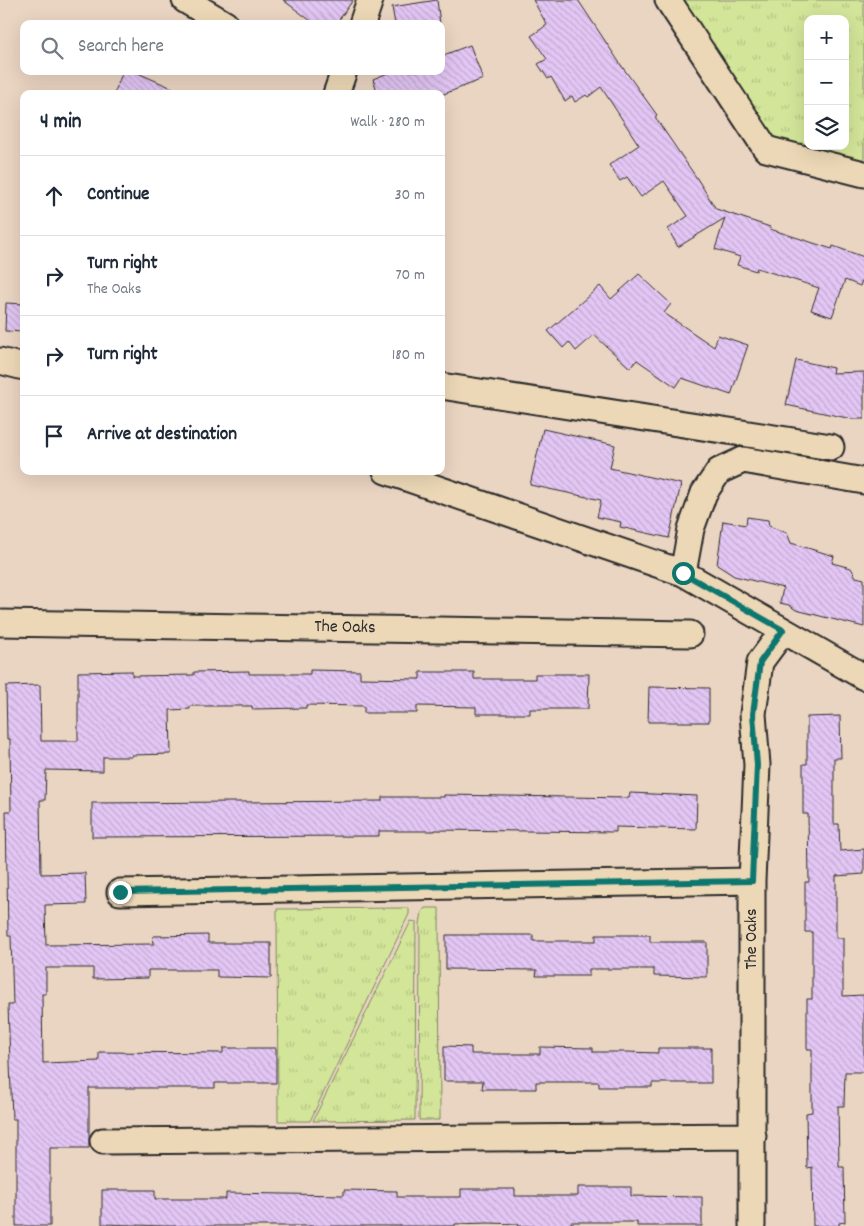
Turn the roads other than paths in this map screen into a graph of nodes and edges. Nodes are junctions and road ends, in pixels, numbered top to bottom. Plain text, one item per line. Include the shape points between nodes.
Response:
1 (185, 0) edge
2 (370, 0) edge
3 (668, 0) edge
4 (218, 20) edge
5 (363, 20) edge
6 (343, 75) edge
7 (337, 90) edge
8 (864, 174) edge
9 (0, 361) edge
10 (20, 367) edge
11 (445, 387) edge
12 (831, 447) dead end
13 (398, 475) edge
14 (864, 481) edge
15 (683, 573) junction
16 (0, 623) edge
17 (783, 630) junction
18 (690, 634) dead end
19 (864, 677) edge
20 (752, 881) junction
21 (120, 892) dead end
22 (753, 1136) junction
23 (103, 1141) dead end
24 (752, 1226) edge

1 - 4 street
2 - 5 street
3 - 8 street via 766,149
6 - 7 street
9 - 10 street
11 - 12 street
13 - 15 street
14 - 15 street via 743,460 719,470 704,493 691,529
15 - 17 street
16 - 18 street, The Oaks
17 - 19 street
17 - 20 street, The Oaks via 760,662 753,714 757,765
20 - 21 street
20 - 22 street, The Oaks
22 - 23 street
22 - 24 street, The Oaks

